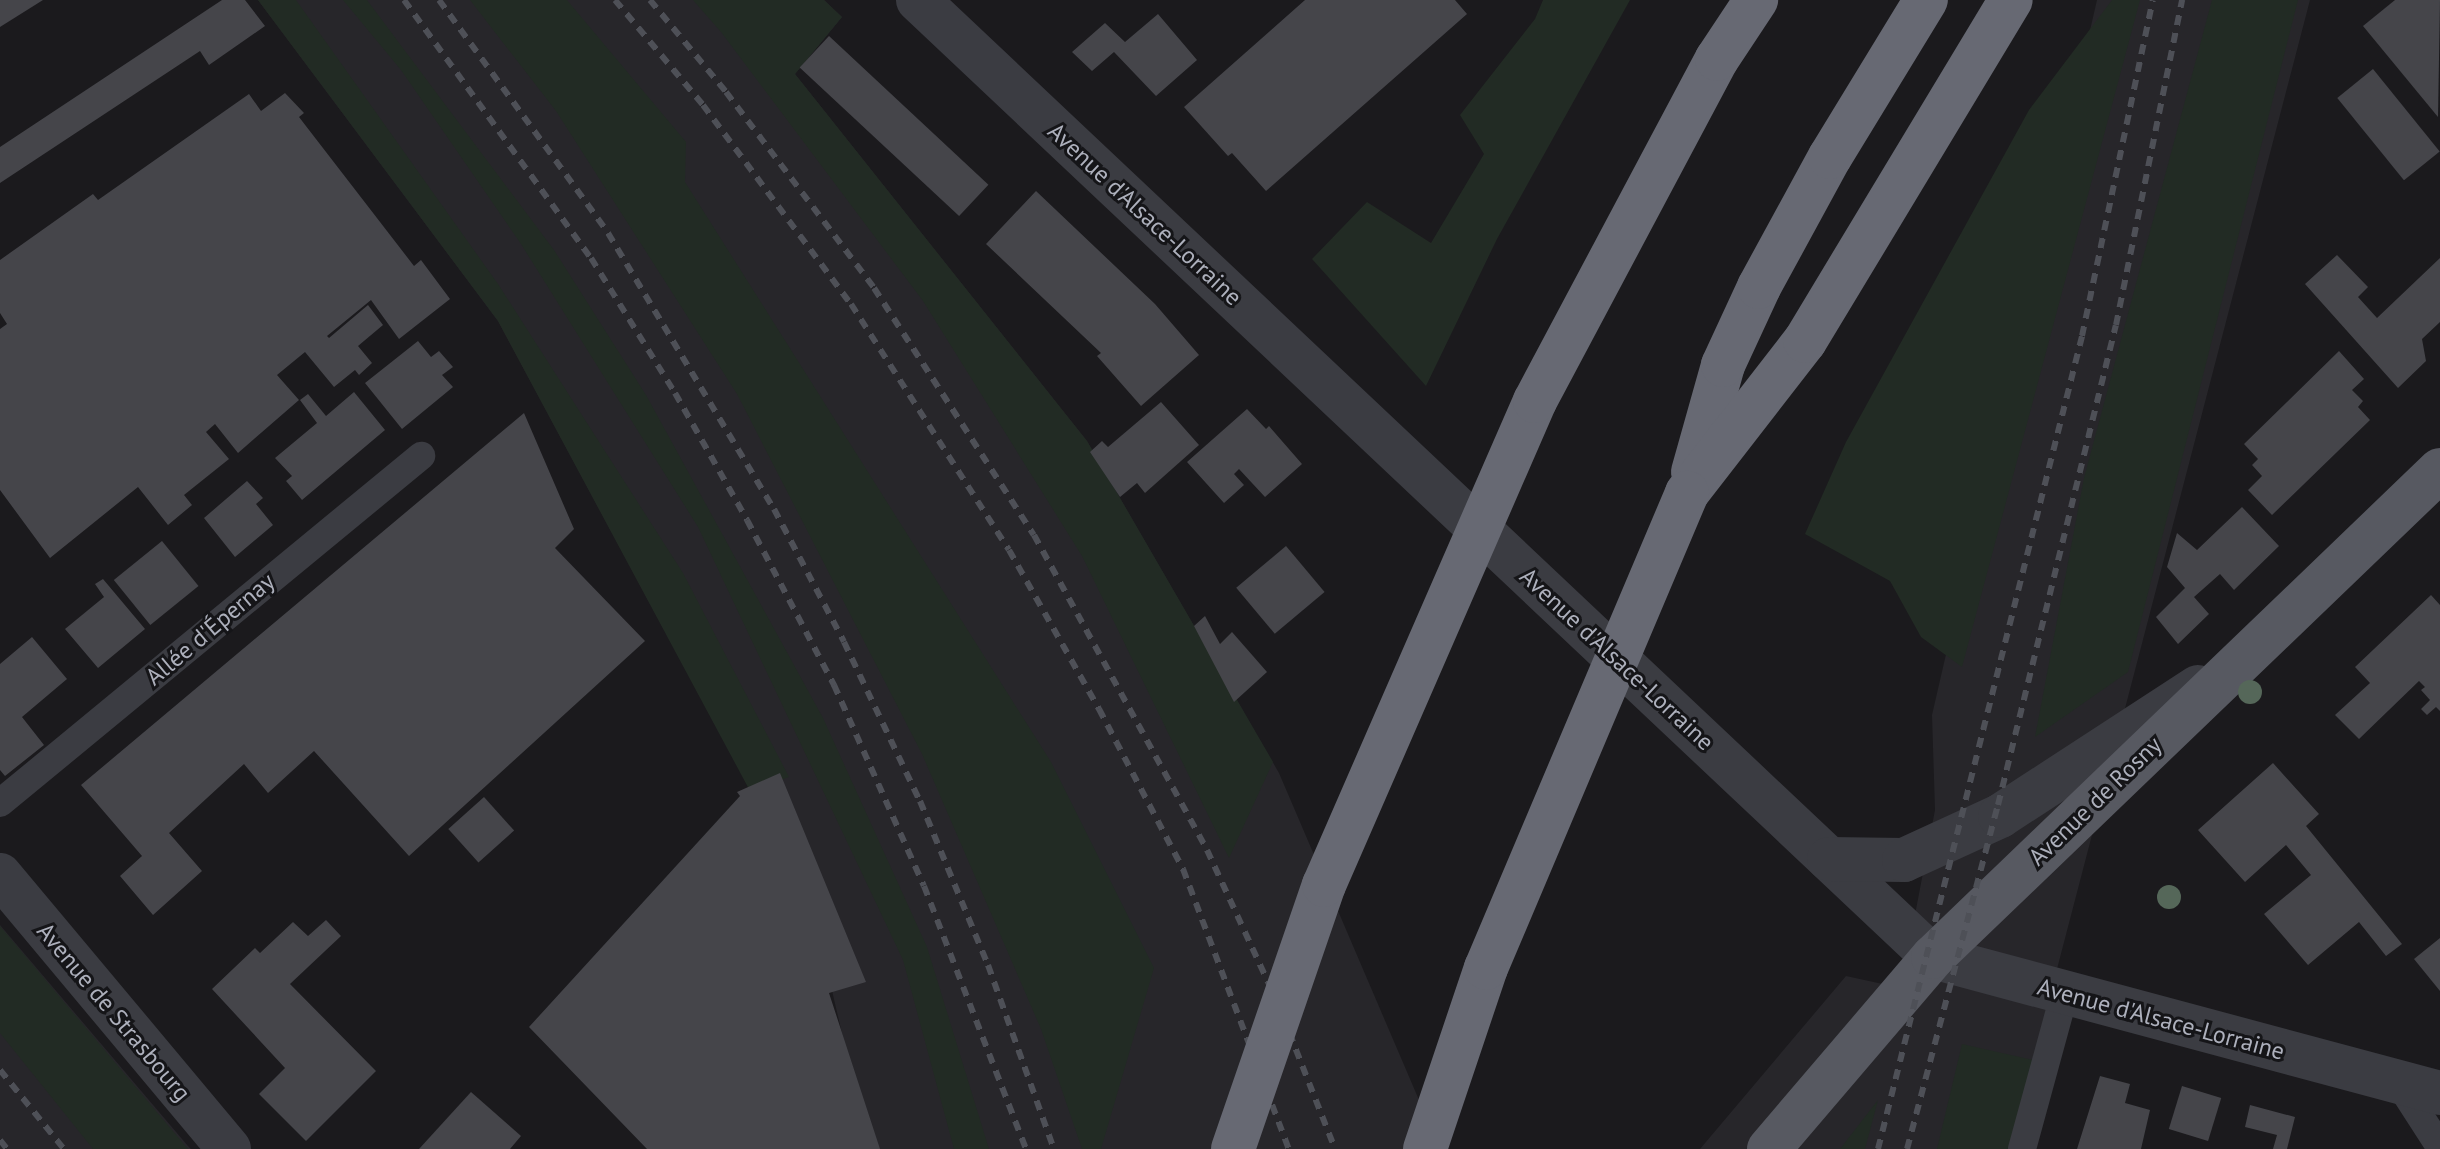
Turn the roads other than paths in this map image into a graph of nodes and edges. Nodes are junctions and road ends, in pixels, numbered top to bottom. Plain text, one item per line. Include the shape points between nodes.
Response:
1 (918, 0) edge
2 (1756, 0) edge
3 (1926, 0) edge
4 (2011, 0) edge
5 (421, 456) dead end
6 (2440, 470) edge
7 (1687, 493) junction
8 (2250, 653) junction
9 (0, 803) edge
10 (1829, 859) junction
11 (0, 875) edge
12 (1933, 957) junction
13 (2064, 995) junction
14 (2398, 1082) junction
15 (2440, 1093) edge
16 (2440, 1147) edge
17 (229, 1149) edge
18 (1233, 1149) edge
19 (1425, 1149) edge
20 (1769, 1149) edge
21 (2022, 1149) edge

1 - 10 street, Avenue d'Alsace-Lorraine
2 - 18 highway, bridge via 1717,59 1535,401 1324,885
3 - 7 highway via 1830,157 1759,287 1723,365
4 - 7 highway via 1805,341
5 - 9 lane, Allée d'Épernay
6 - 8 main road, Avenue de Rosny
7 - 19 highway, bridge via 1486,968
8 - 10 street via 2000,816 1904,860
8 - 12 main road, Avenue de Rosny
10 - 12 street, Avenue d'Alsace-Lorraine
11 - 17 street, Avenue de Strasbourg
12 - 13 street, Avenue d'Alsace-Lorraine
12 - 20 main road, Avenue de Rosny
13 - 14 street, Avenue d'Alsace-Lorraine
13 - 21 lane
14 - 15 street, Avenue d'Alsace-Lorraine
14 - 16 lane

